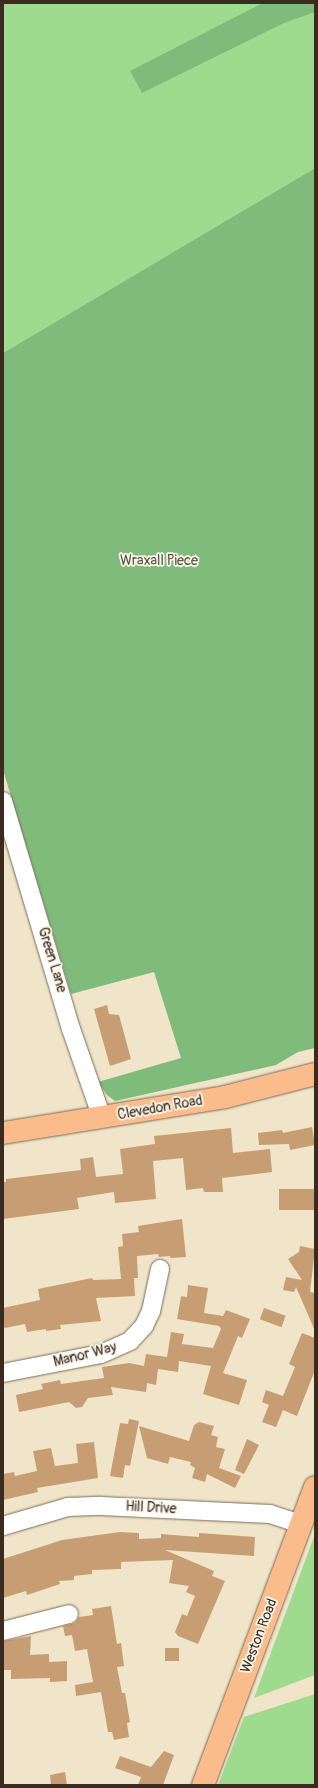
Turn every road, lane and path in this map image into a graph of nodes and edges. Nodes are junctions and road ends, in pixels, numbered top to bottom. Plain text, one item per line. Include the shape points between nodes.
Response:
1 (3, 801) edge
2 (315, 1074) edge
3 (102, 1118) junction
4 (3, 1133) edge
5 (160, 1269) dead end
6 (3, 1373) edge
7 (315, 1487) edge
8 (301, 1524) junction
9 (3, 1526) edge
10 (69, 1614) dead end
11 (3, 1632) edge
12 (203, 1785) edge

1 - 3 street, Green Lane via 71,1029
2 - 3 main road, Clevedon Road via 225,1097
3 - 4 main road, Clevedon Road
5 - 6 street, Manor Way via 162,1288 144,1326 123,1345 101,1354
7 - 8 main road, Weston Road
8 - 9 street, Hill Drive via 270,1514 101,1506 68,1507
8 - 12 main road, Weston Road
10 - 11 street via 38,1630

